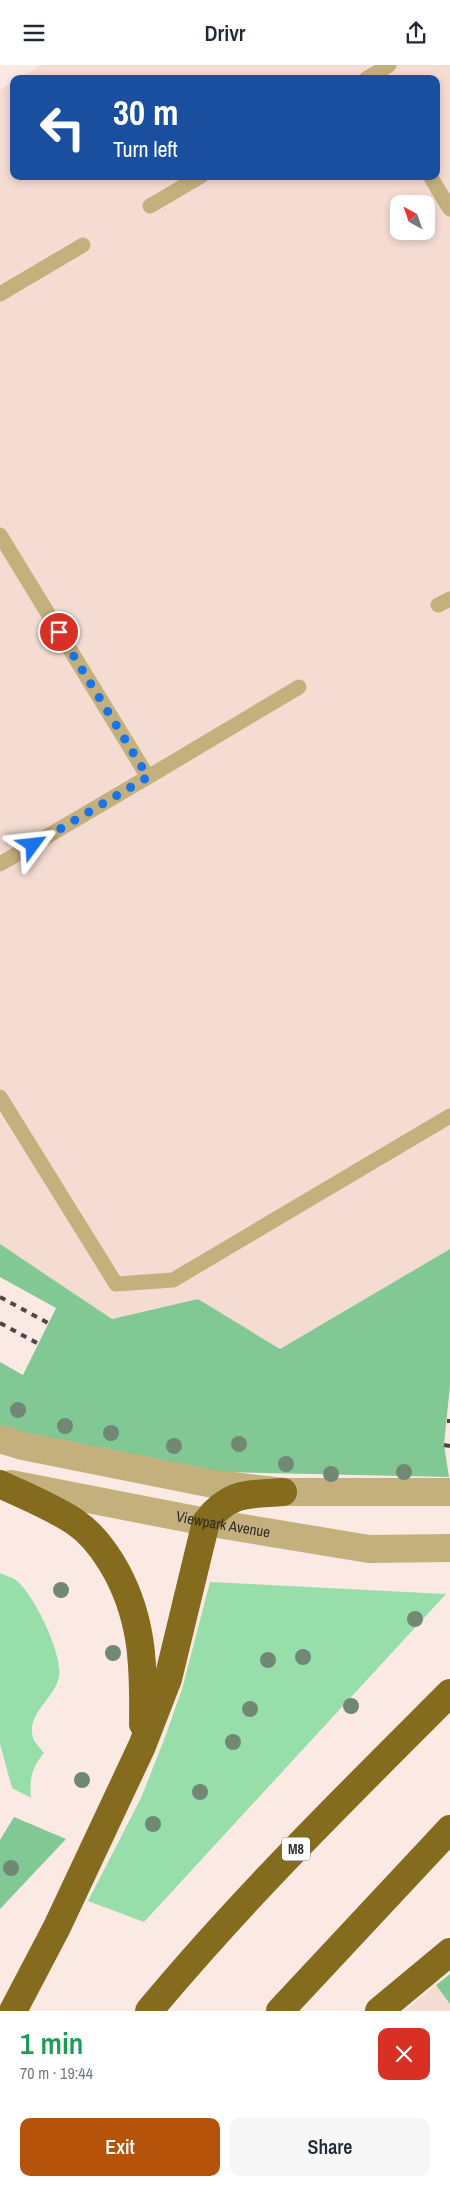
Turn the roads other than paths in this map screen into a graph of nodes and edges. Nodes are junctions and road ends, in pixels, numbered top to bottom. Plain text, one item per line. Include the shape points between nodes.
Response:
1 (389, 65) edge
2 (373, 75) edge
3 (194, 180) edge
4 (432, 180) edge
5 (150, 206) dead end
6 (450, 209) edge
7 (83, 245) dead end
8 (0, 293) edge
9 (0, 535) edge
10 (299, 687) dead end
11 (148, 777) junction
12 (0, 864) edge
13 (0, 1097) edge
14 (450, 1116) edge
15 (0, 1439) edge
16 (0, 1483) edge
17 (283, 1492) junction
18 (450, 1492) edge
19 (206, 1522) junction
20 (450, 1548) edge
21 (450, 1693) edge
22 (142, 1745) junction
23 (450, 1829) edge
24 (450, 1952) edge
25 (13, 2011) edge
26 (149, 2011) edge
27 (280, 2011) edge
28 (379, 2011) edge

1 - 2 lane
3 - 5 lane
4 - 6 lane
7 - 8 lane
9 - 11 lane
10 - 11 lane
11 - 12 lane
13 - 14 lane via 116,1284 173,1280
15 - 17 street via 154,1473
16 - 19 street, Viewpark Avenue
16 - 22 highway via 75,1522 90,1534 123,1583 132,1605 141,1648 144,1674
17 - 18 street
17 - 19 highway via 236,1497 218,1507
19 - 20 street, Viewpark Avenue via 369,1549
19 - 22 highway via 168,1679
21 - 26 highway, M8 via 328,1814
22 - 25 highway via 57,1927
23 - 27 highway
24 - 28 highway

